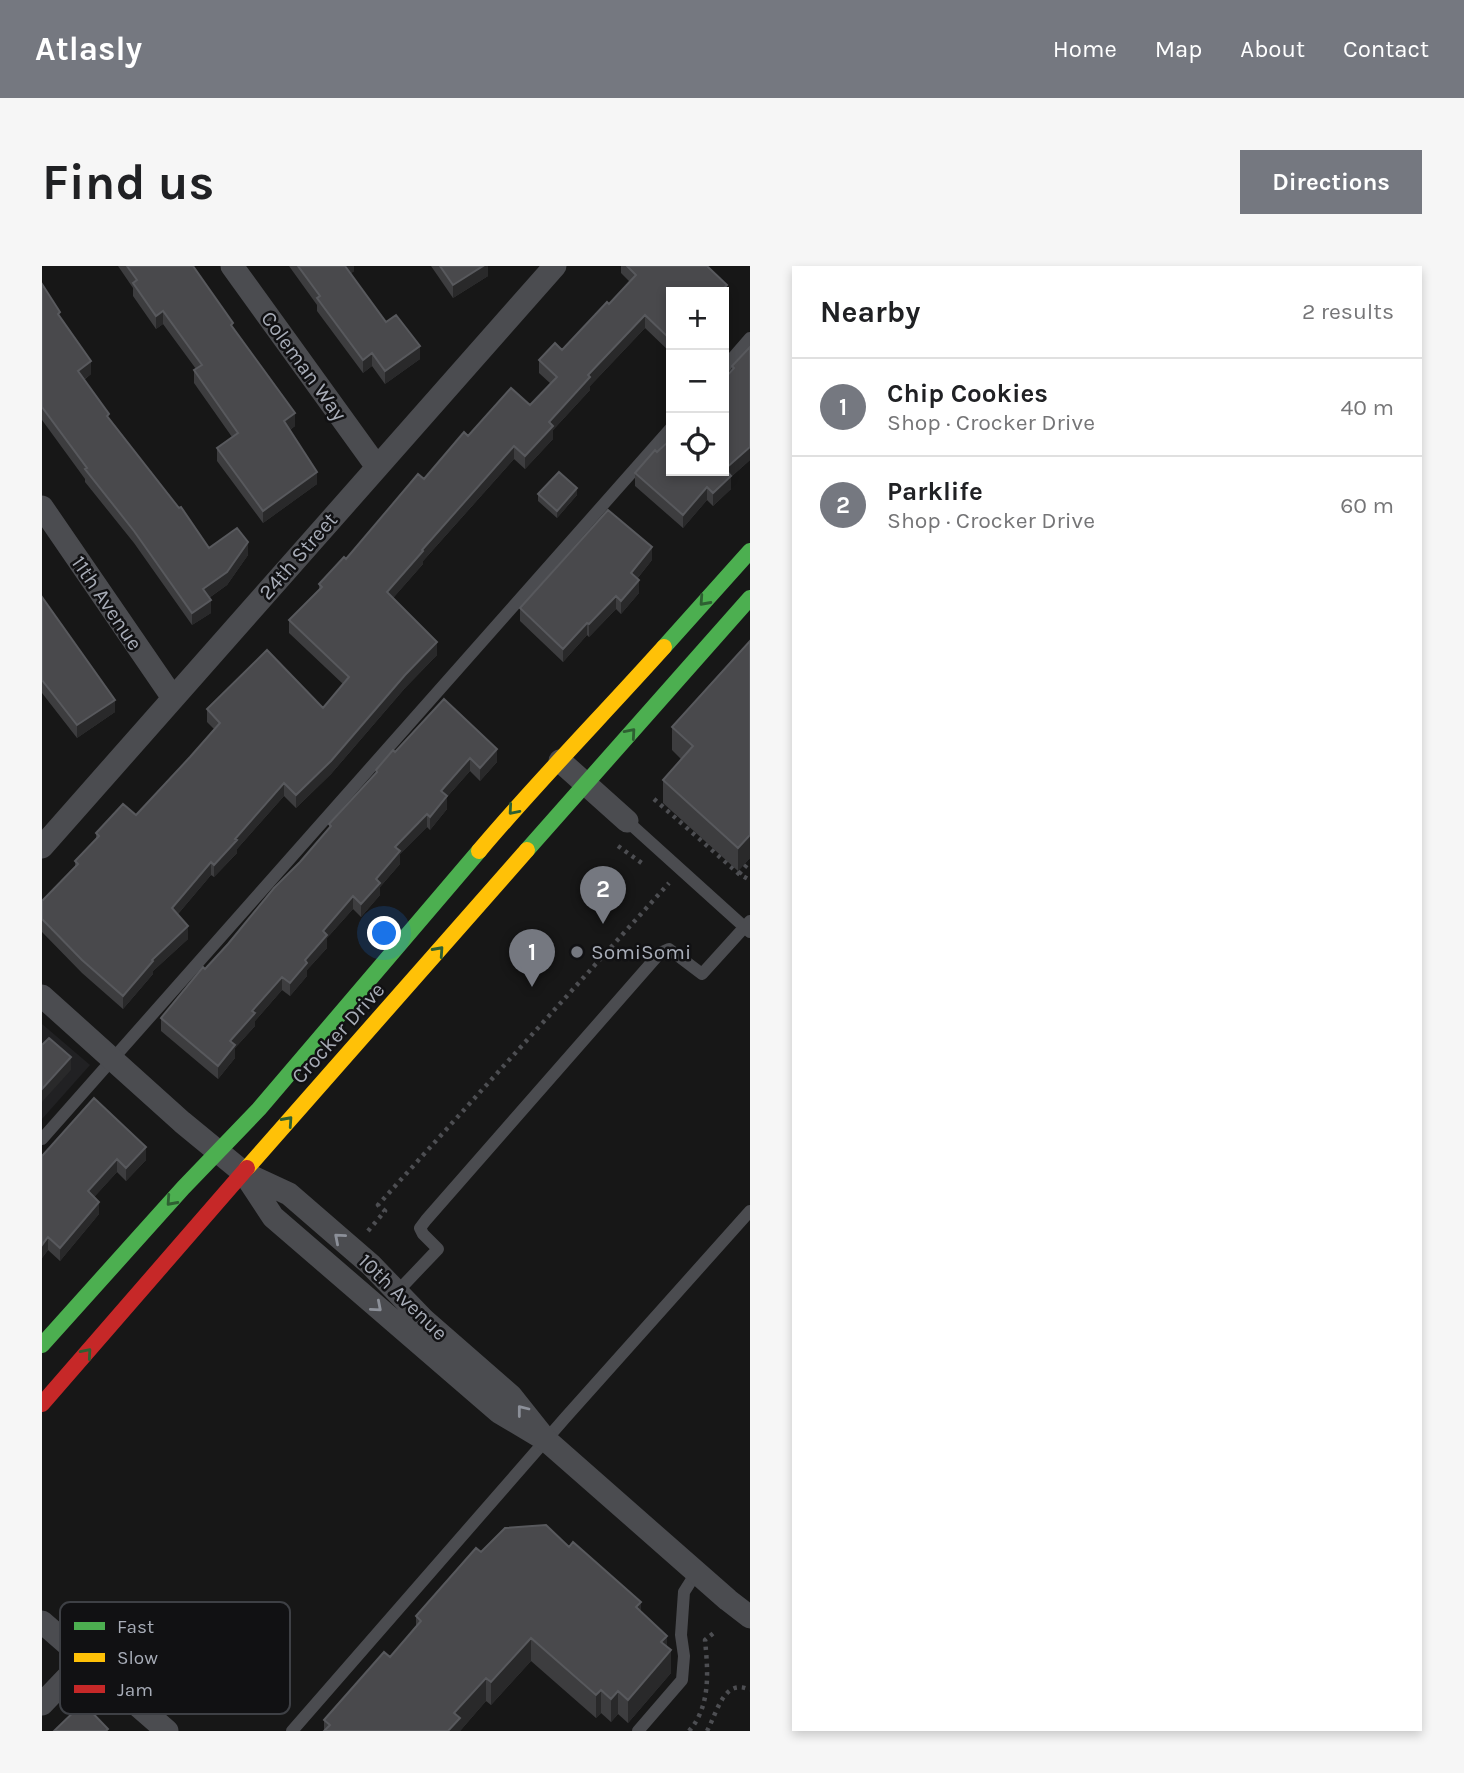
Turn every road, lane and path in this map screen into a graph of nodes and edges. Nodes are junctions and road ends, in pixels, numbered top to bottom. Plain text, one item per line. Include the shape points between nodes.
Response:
1 (232, 266) edge
2 (555, 266) edge
3 (750, 338) edge
4 (729, 362) edge
5 (666, 434) edge
6 (377, 467) junction
7 (42, 507) edge
8 (750, 551) edge
9 (750, 598) edge
10 (173, 698) junction
11 (559, 761) junction
12 (586, 785) junction
13 (654, 799) dead end
14 (627, 821) joint
15 (42, 847) edge
16 (750, 861) edge
17 (739, 874) junction
18 (750, 880) edge
19 (668, 883) dead end
20 (748, 926) edge
21 (42, 996) edge
22 (112, 1059) junction
23 (42, 1139) edge
24 (218, 1151) junction
25 (244, 1173) junction
26 (750, 1210) edge
27 (367, 1232) dead end
28 (397, 1292) junction
29 (42, 1345) edge
30 (42, 1404) edge
31 (545, 1440) junction
32 (696, 1573) junction
33 (750, 1617) edge
34 (42, 1622) edge
35 (716, 1632) dead end
36 (60, 1637) edge
37 (60, 1685) edge
38 (750, 1690) edge
39 (42, 1704) edge
40 (148, 1714) edge
41 (167, 1731) edge
42 (292, 1731) edge
43 (638, 1731) edge
44 (689, 1731) edge
45 (707, 1731) edge

1 - 6 street, Coleman Way
2 - 6 street, 24th Street
3 - 4 lane
5 - 22 lane
6 - 10 street, 24th Street
7 - 10 street, 11th Avenue
8 -> 11 street, Crocker Drive
12 -> 9 street, Crocker Drive
10 - 15 street, 24th Street
11 - 12 street
11 -> 24 street, Crocker Drive
12 - 14 street
25 -> 12 street, Crocker Drive
13 - 17 path
14 - 20 lane
16 - 17 path
17 - 18 path
19 - 27 path via 379,1205 385,1211
20 - 28 lane via 702,974 669,949 660,953 426,1220 420,1228 438,1249
21 - 22 street, 10th Avenue
22 - 23 lane
22 - 24 street, 10th Avenue
24 - 25 street, 10th Avenue
24 -> 29 street, Crocker Drive
28 -> 25 street, 10th Avenue via 289,1194
30 -> 25 street, Crocker Drive
25 -> 31 street, 10th Avenue via 273,1217 499,1412
26 - 31 lane
31 -> 28 street, 10th Avenue via 511,1396
31 - 32 street, 10th Avenue
31 - 42 lane
32 - 33 street, 10th Avenue
32 - 43 lane via 684,1591 682,1681
34 - 36 street
35 - 44 path via 705,1640 706,1696
37 - 39 street
38 - 45 path via 733,1687 726,1692
40 - 41 street

